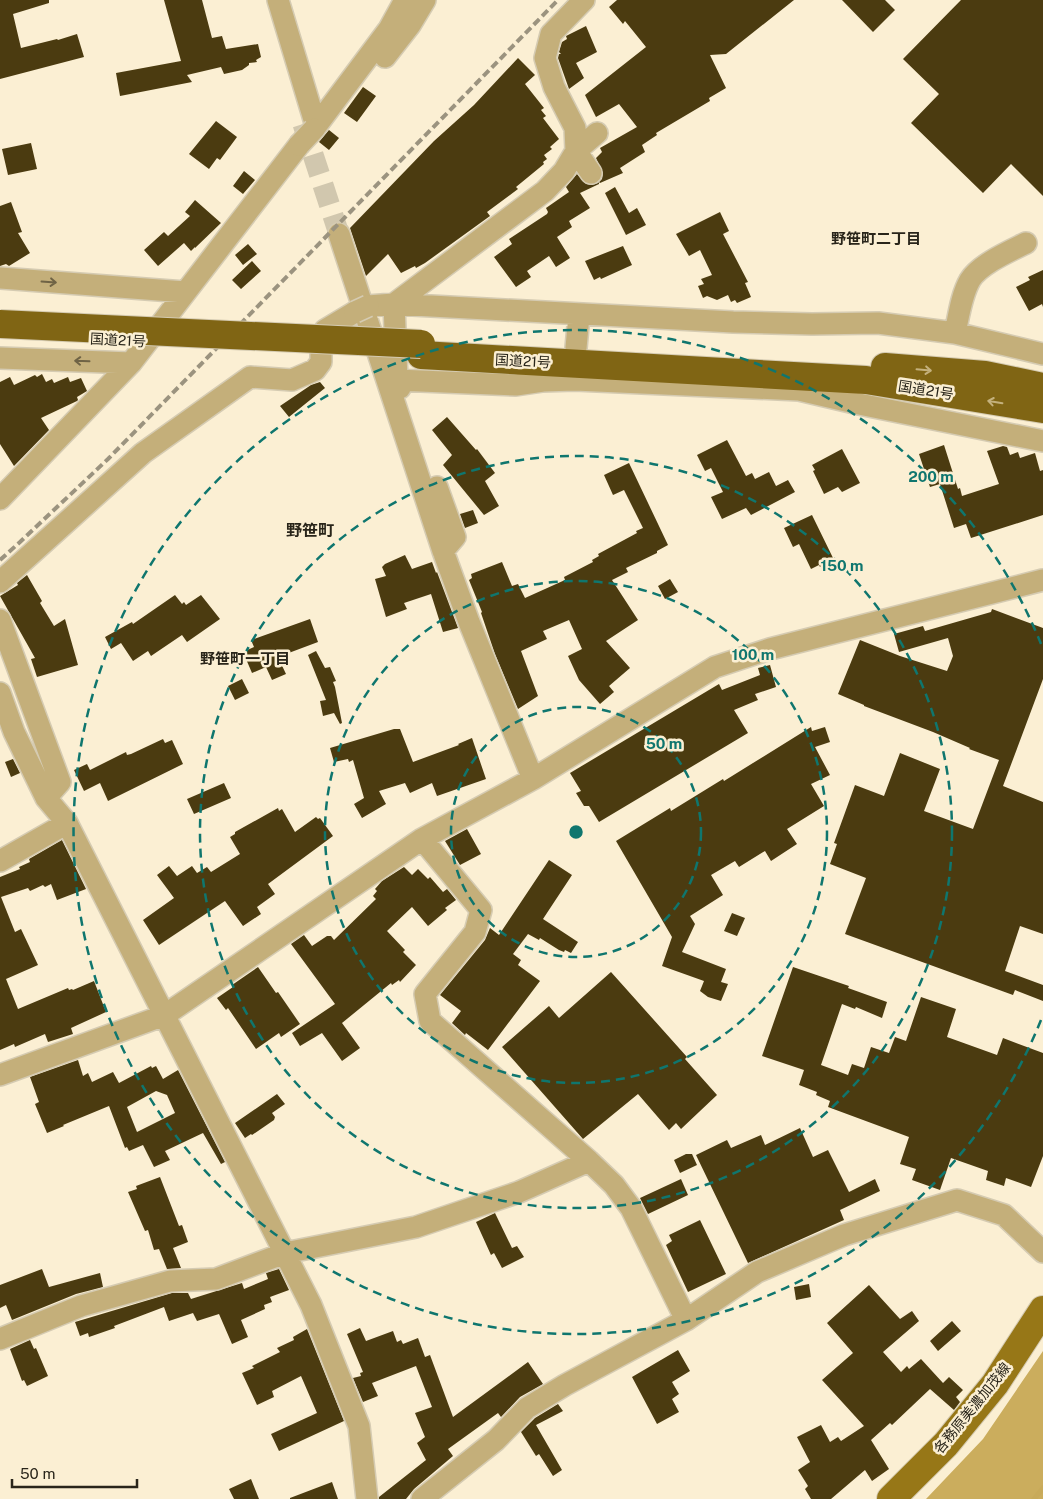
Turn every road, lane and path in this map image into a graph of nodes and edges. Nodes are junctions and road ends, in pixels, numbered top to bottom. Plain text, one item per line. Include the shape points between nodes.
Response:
1 (265, 0) edge
2 (278, 0) edge
3 (405, 0) edge
4 (425, 0) edge
5 (584, 0) edge
6 (379, 65) dead end
7 (311, 126) junction
8 (598, 133) dead end
9 (576, 151) junction
10 (591, 173) dead end
11 (339, 234) tunnel mouth
12 (1026, 243) dead end
13 (0, 278) edge
14 (185, 292) junction
15 (394, 304) junction
16 (578, 315) junction
17 (0, 324) edge
18 (955, 333) junction
19 (0, 334) edge
20 (576, 348) dead end
21 (421, 350) junction
22 (1043, 354) edge
23 (0, 358) edge
24 (131, 363) junction
25 (397, 380) junction
26 (1043, 387) edge
27 (1043, 410) edge
28 (1043, 441) edge
29 (0, 499) edge
30 (444, 551) junction
31 (1043, 580) edge
32 (0, 582) edge
33 (0, 620) edge
34 (0, 659) edge
35 (0, 693) edge
36 (533, 779) junction
37 (46, 798) junction
38 (67, 823) junction
39 (422, 839) junction
40 (0, 861) edge
41 (165, 1015) junction
42 (0, 1075) edge
43 (589, 1161) junction
44 (1043, 1252) edge
45 (285, 1253) junction
46 (1043, 1310) edge
47 (686, 1320) junction
48 (0, 1339) edge
49 (367, 1499) edge
50 (422, 1499) edge
51 (891, 1499) edge

1 - 7 street
2 - 7 street
3 - 7 street via 389,29
4 - 6 street
5 - 9 street via 551,34 545,58 554,87 575,128
7 - 14 street, bridge
8 - 9 street
9 - 10 street
9 - 15 street via 546,191
11 - 30 street
12 - 18 street via 995,258 971,278 961,300
13 -> 14 street
14 - 24 street
15 - 16 street
15 - 25 street
15 - 32 street via 361,309 325,330 321,338 321,362 314,370 292,380 250,378 143,453
16 - 18 street via 733,322 878,323
16 - 20 street
17 - 21 highway, 国道21号, bridge
18 - 22 street
19 - 21 highway, 国道21号
21 -> 26 highway, 国道21号 via 890,367 986,375
27 -> 21 highway, 国道21号 via 866,380
24 -> 23 street
24 - 29 street
25 - 28 street via 516,385 575,376 799,390
25 - 30 street via 455,537
30 - 36 street via 469,622
31 - 36 street via 770,648 715,667
33 - 37 street via 60,782
34 - 37 street
35 - 37 street via 14,732
36 - 39 street
37 - 38 street
38 - 40 street
38 - 41 street
39 - 41 street
39 - 43 street via 481,910 475,932 425,994 430,1021
41 - 42 street
41 - 45 street
43 - 45 street via 519,1192 416,1226
43 - 47 street via 632,1208
44 - 47 street via 1004,1215 956,1200 844,1234 757,1272
45 - 48 street via 216,1279 170,1281 81,1306
45 - 49 street via 311,1304 359,1426
46 - 51 main road, 各務原美濃加茂線 via 995,1384 946,1444
47 - 50 street via 527,1408 496,1440

